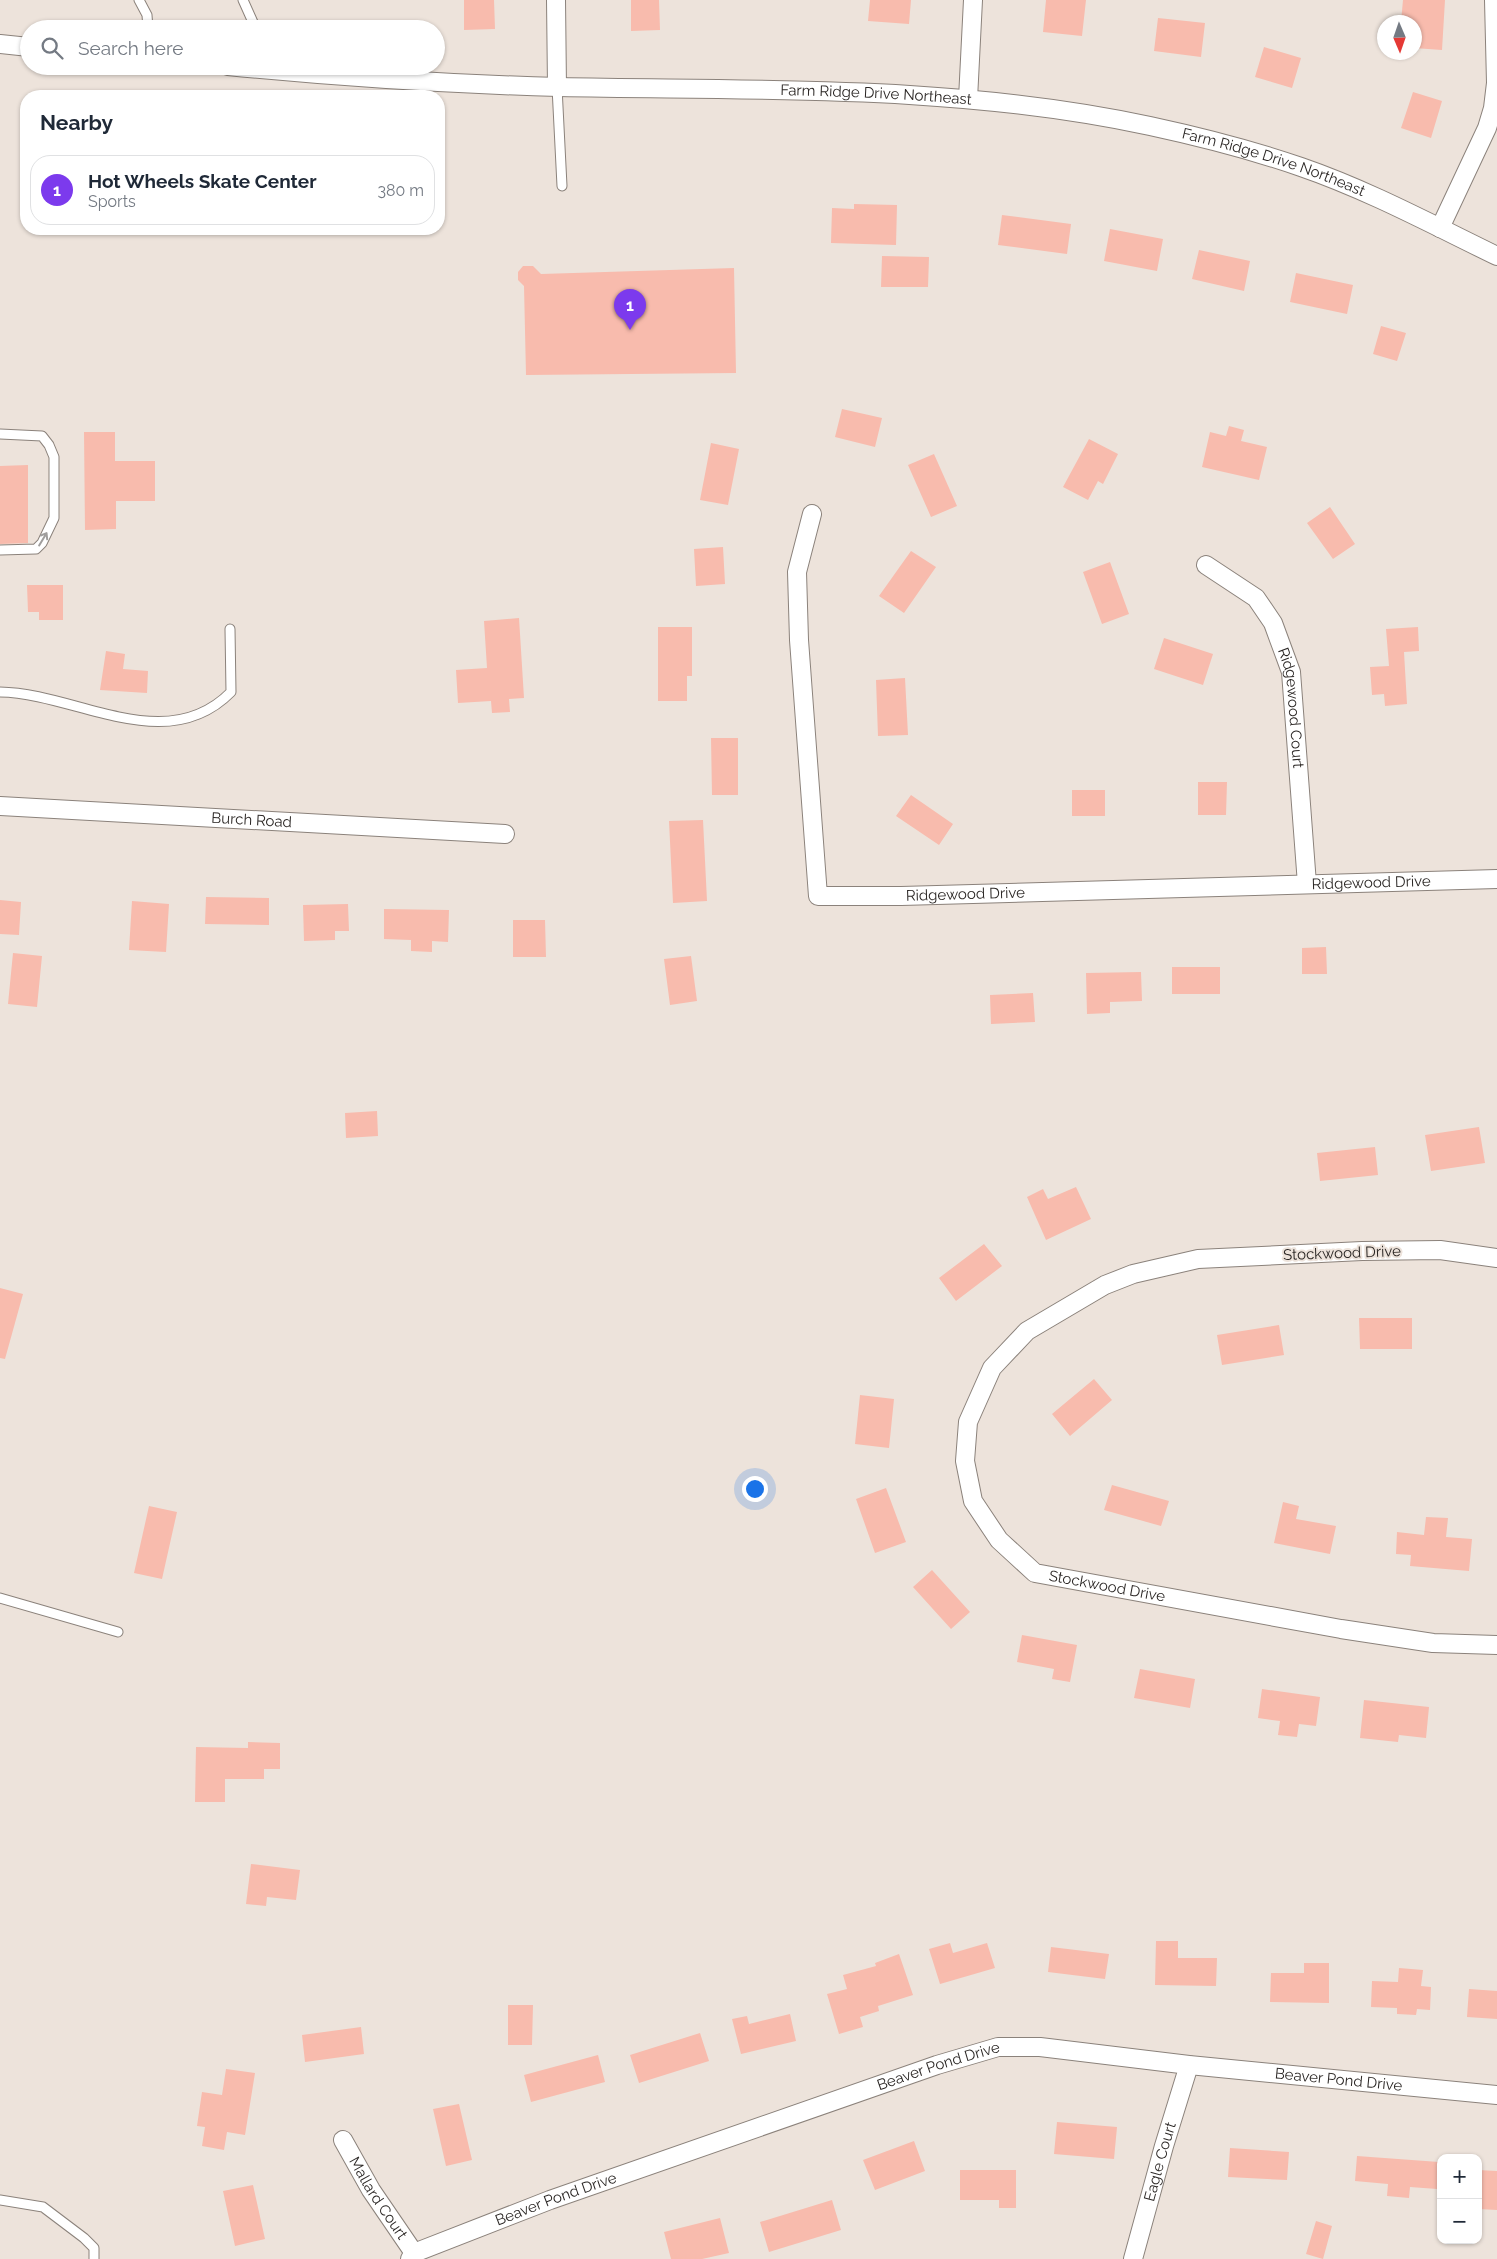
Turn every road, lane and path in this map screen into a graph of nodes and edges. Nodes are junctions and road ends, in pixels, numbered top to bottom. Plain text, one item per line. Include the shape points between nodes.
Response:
1 (140, 0) edge
2 (243, 0) edge
3 (556, 0) edge
4 (973, 0) edge
5 (1494, 0) edge
6 (147, 20) edge
7 (252, 20) edge
8 (0, 44) edge
9 (20, 46) edge
10 (325, 75) edge
11 (557, 86) junction
12 (968, 99) junction
13 (562, 186) dead end
14 (1440, 228) junction
15 (1497, 256) edge
16 (0, 434) edge
17 (812, 514) dead end
18 (0, 550) edge
19 (1206, 565) dead end
20 (230, 629) dead end
21 (0, 692) edge
22 (0, 806) edge
23 (504, 834) dead end
24 (1497, 879) edge
25 (1307, 884) junction
26 (1497, 1258) edge
27 (0, 1598) edge
28 (118, 1632) dead end
29 (1497, 1645) edge
30 (1190, 2065) junction
31 (1497, 2095) edge
32 (343, 2140) dead end
33 (0, 2200) edge
34 (412, 2256) edge
35 (94, 2259) edge
36 (1133, 2259) edge

1 - 6 lane
2 - 7 lane
3 - 11 street
4 - 12 street
5 - 14 street via 1496,83 1493,108 1487,128
8 - 9 street
10 - 11 street, Farm Ridge Drive Northeast
11 - 12 street, Farm Ridge Drive Northeast via 844,90
11 - 13 lane
12 - 14 street, Farm Ridge Drive Northeast via 1088,114 1212,142 1301,167
14 - 15 street, Farm Ridge Drive Northeast
18 -> 16 lane via 36,549 54,518 54,457 49,445 42,436
17 - 25 street, Ridgewood Drive via 797,572 818,896
19 - 25 street, Ridgewood Court via 1256,598 1273,623 1291,672
20 - 21 lane via 231,692 218,705 196,717 169,723 145,722 22,692
22 - 23 street, Burch Road
24 - 25 street, Ridgewood Drive
26 - 29 street, Stockwood Drive via 1440,1250 1353,1251 1198,1259 1133,1274 1104,1286 1027,1331 992,1368 968,1422 965,1461 974,1501 999,1540 1035,1573 1434,1643
27 - 28 lane
30 - 31 street, Beaver Pond Drive
30 - 34 street, Beaver Pond Drive via 1040,2047 998,2047 937,2065 550,2200
30 - 36 street, Eagle Court
32 - 34 street, Mallard Court
33 - 35 lane via 43,2207 94,2248

